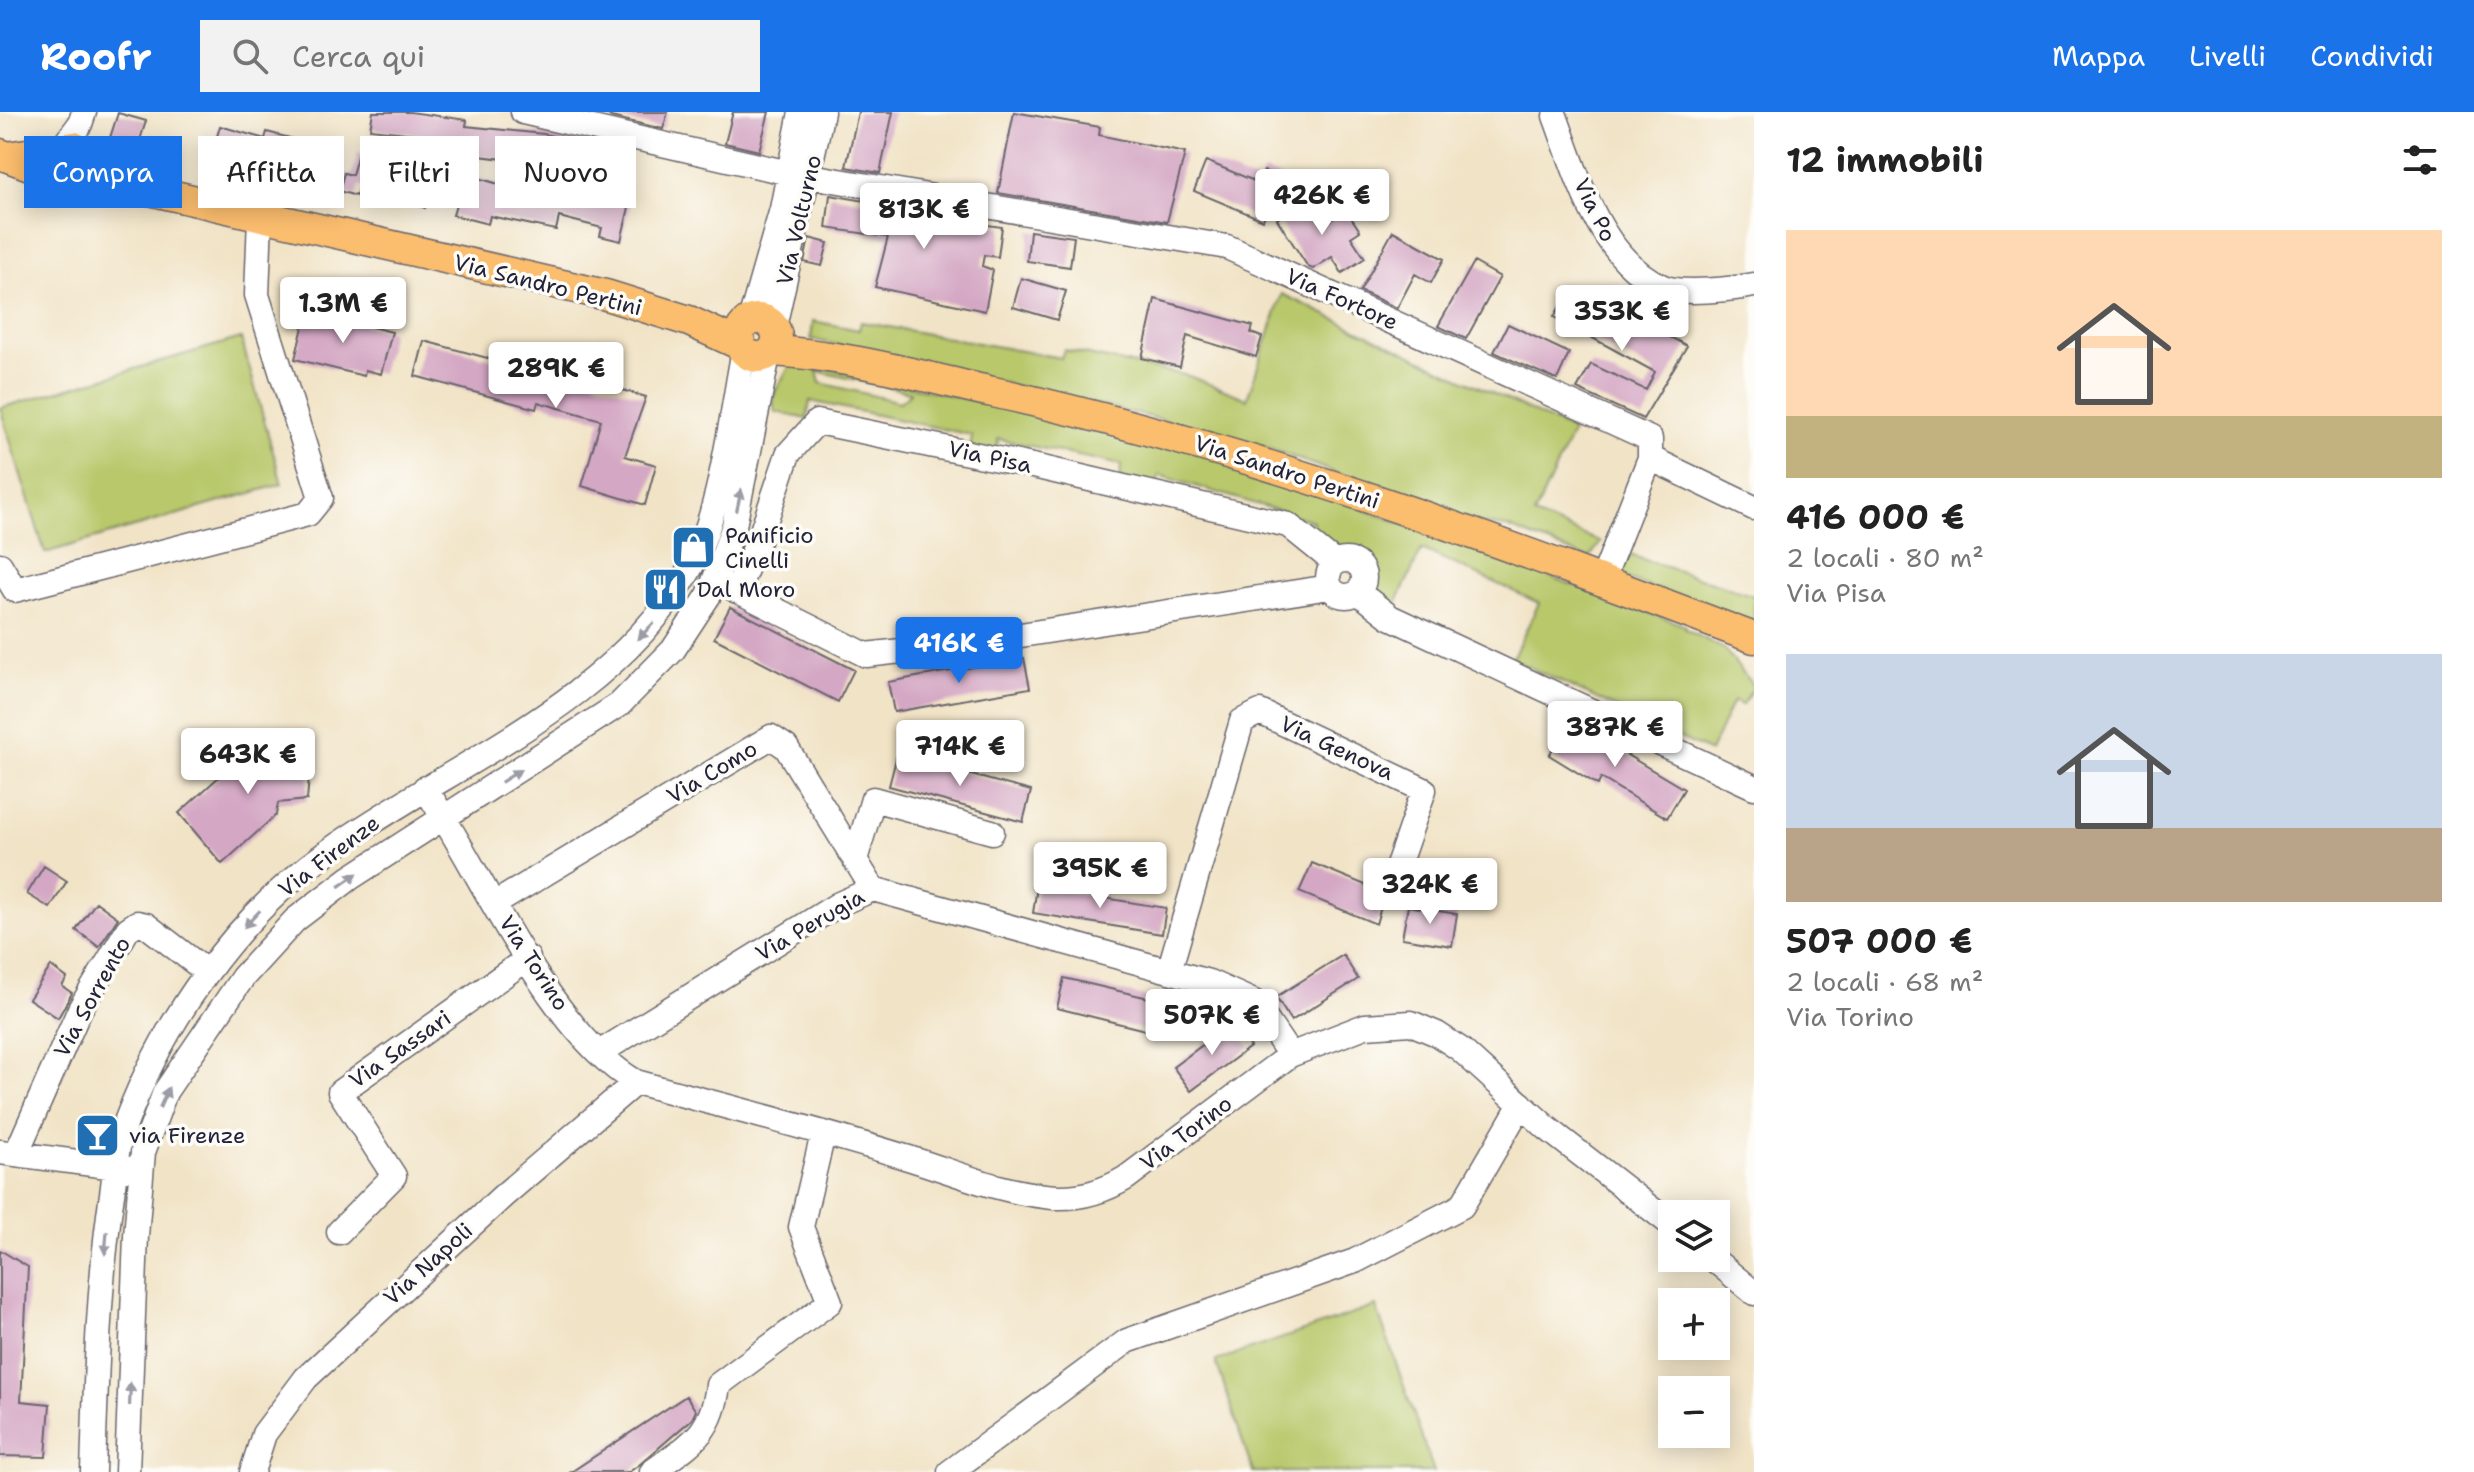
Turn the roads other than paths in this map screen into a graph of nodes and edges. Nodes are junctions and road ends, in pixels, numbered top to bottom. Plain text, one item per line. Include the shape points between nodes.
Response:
1 (523, 112) edge
2 (801, 112) edge
3 (822, 112) edge
4 (1560, 113) edge
5 (799, 175) junction
6 (182, 199) edge
7 (260, 218) junction
8 (1754, 285) edge
9 (759, 338) junction
10 (1650, 458) junction
11 (1754, 508) edge
12 (0, 565) edge
13 (1332, 575) junction
14 (715, 580) junction
15 (1602, 581) junction
16 (737, 591) junction
17 (1746, 635) edge
18 (1754, 662) edge
19 (1754, 787) edge
20 (425, 788) junction
21 (445, 818) junction
22 (992, 832) dead end
23 (855, 860) junction
24 (1428, 886) dead end
25 (873, 889) junction
26 (496, 903) junction
27 (528, 958) junction
28 (1169, 971) junction
29 (207, 972) junction
30 (599, 1053) junction
31 (1290, 1055) junction
32 (636, 1082) junction
33 (1521, 1104) junction
34 (823, 1134) junction
35 (9, 1152) edge
36 (116, 1166) junction
37 (142, 1172) junction
38 (1658, 1214) edge
39 (339, 1232) dead end
40 (1729, 1272) edge
41 (1754, 1293) edge
42 (93, 1472) edge
43 (127, 1472) edge
44 (252, 1472) edge
45 (652, 1472) edge
46 (950, 1472) edge

1 - 5 street, Via Fortore
2 - 5 street, Via Volturno
3 - 5 street, Via Volturno
4 - 8 street, Via Po via 1585,195 1616,253 1664,288 1733,290
5 - 9 street, Via Volturno
5 - 10 street, Via Fortore via 1227,247 1650,439
6 - 7 main road, Via Sandro Pertini
7 - 9 main road, Via Sandro Pertini via 606,295
7 - 12 street via 257,295 321,498 308,514 15,590
14 -> 9 street, Via Firenze via 734,526
9 - 15 main road, Via Sandro Pertini via 1231,452
9 -> 20 street, Via Firenze via 699,549 651,627 598,679
10 - 11 street, Via Fortore
10 - 15 street
13 - 16 street via 963,644 866,655
13 - 16 street, Via Pisa via 1288,525 817,422 788,454
13 - 19 street via 1347,559 1358,564 1365,575 1358,592 1390,617
14 - 16 street
21 -> 14 street, Via Firenze via 620,704 673,650
15 - 17 main road, Via Sandro Pertini
17 - 18 main road
20 - 21 street, Via Torino
20 -> 29 street, Via Firenze via 327,852 270,900
21 - 26 street, Via Torino
37 -> 21 street, Via Firenze via 143,1152 165,1092 243,977 295,920
22 - 23 street via 873,799
23 - 25 street, Via Como
23 - 26 street, Via Como via 786,747 771,737
24 - 28 street, Via Genova via 1409,884 1395,874 1424,790 1260,712 1242,721
25 - 28 street, Via Perugia
25 - 30 street, Via Perugia via 839,904
26 - 27 street, Via Torino
27 - 30 street, Via Torino via 553,1001
27 - 39 street, Via Sassari via 340,1092 394,1176
28 - 31 street, Via Perugia via 1254,1002
29 - 35 street, Via Sorrento via 146,925 128,929 80,1009
29 - 36 street, Via Firenze via 176,1018 121,1135
30 - 32 street, Via Torino via 615,1071
31 - 33 street, Via Torino via 1365,1026 1411,1023 1460,1049
31 - 34 street, Via Torino via 1104,1192 1047,1196 990,1186
32 - 34 street, Via Torino
32 - 44 street, Via Napoli via 306,1378 264,1434
33 - 38 street, Via Torino
33 - 46 street via 1462,1206 1355,1261 1127,1341
34 - 45 street via 801,1227 830,1302 718,1385 715,1414 701,1436
35 - 36 street
36 - 37 street
36 -> 42 street, Via Firenze via 96,1358
43 -> 37 street, Via Firenze
40 - 41 street

